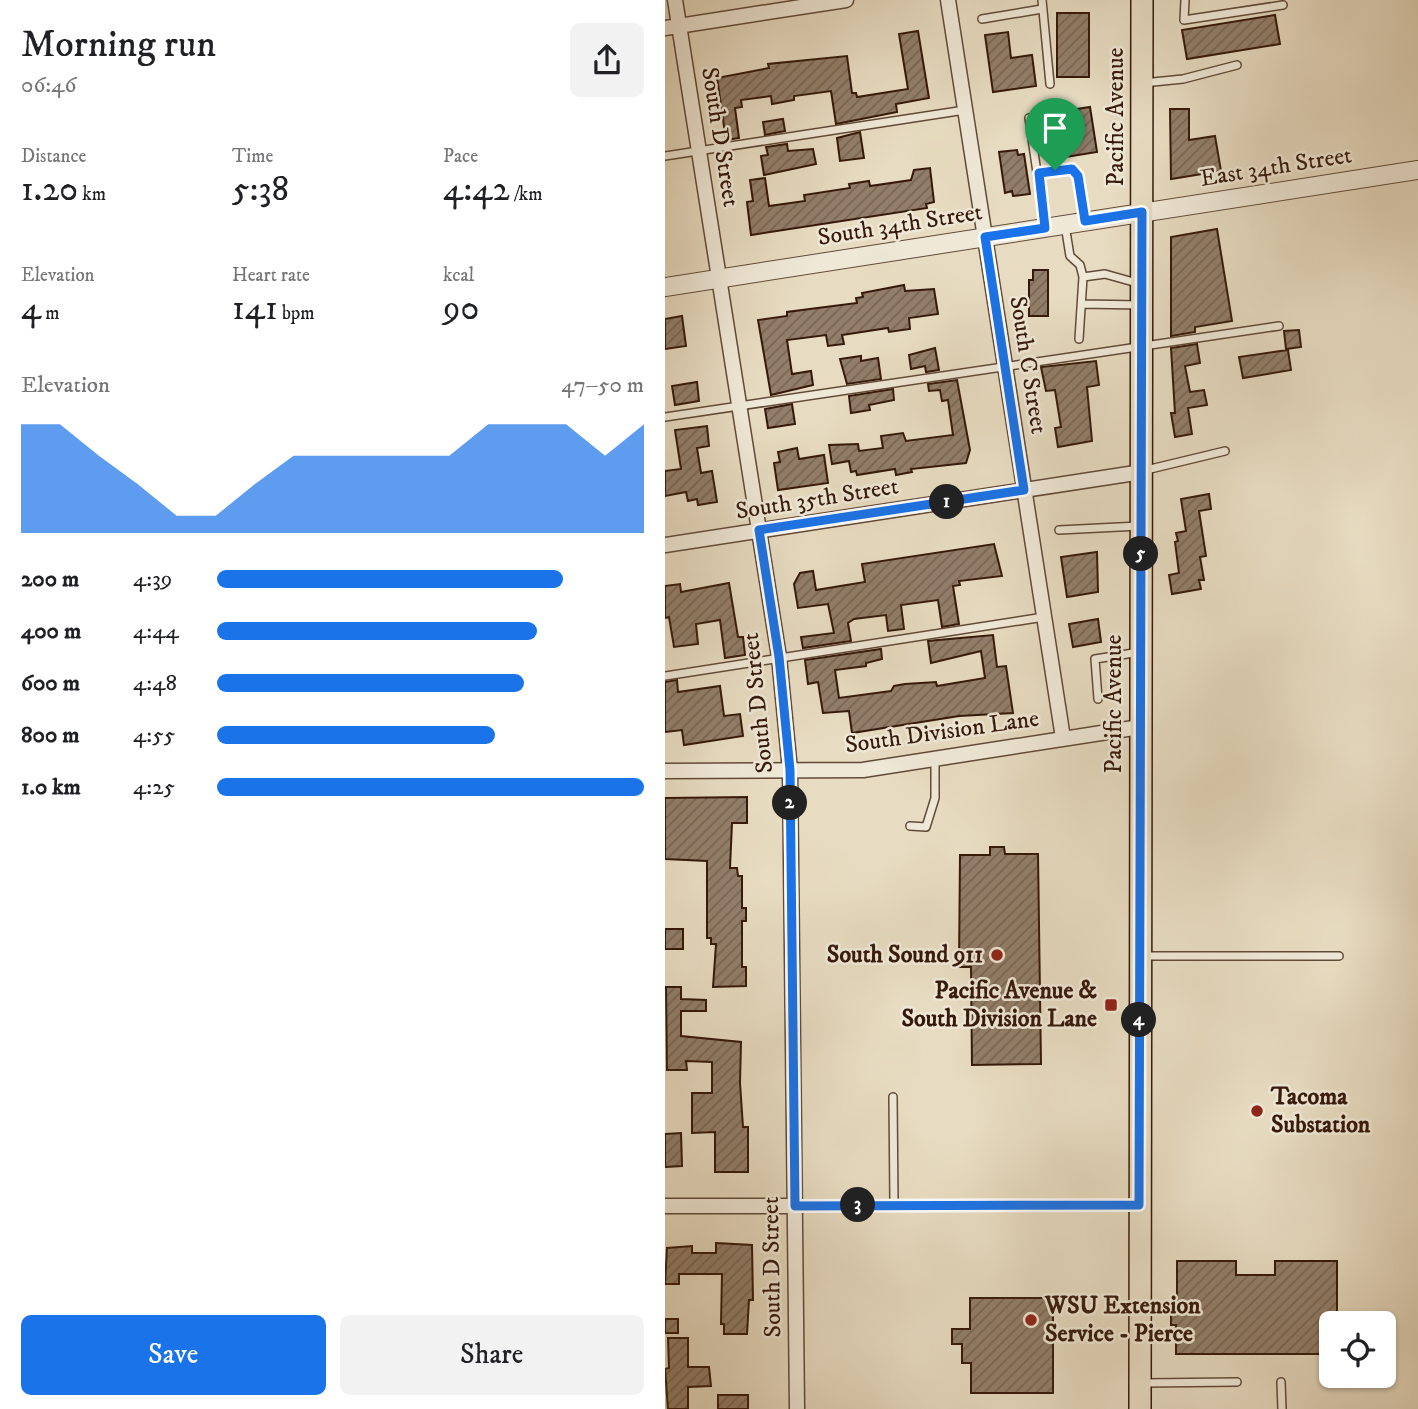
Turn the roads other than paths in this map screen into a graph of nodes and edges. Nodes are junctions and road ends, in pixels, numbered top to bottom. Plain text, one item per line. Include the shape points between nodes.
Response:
1 (675, 0) edge
2 (846, 0) edge
3 (948, 0) edge
4 (1142, 0) edge
5 (1185, 0) edge
6 (1042, 4) edge
7 (779, 5) edge
8 (1283, 5) dead end
9 (982, 19) dead end
10 (672, 26) edge
11 (1237, 65) dead end
12 (1050, 83) dead end
13 (1142, 83) junction
14 (965, 110) junction
15 (1029, 118) dead end
16 (699, 151) junction
17 (665, 156) edge
18 (1418, 170) edge
19 (1039, 173) junction
20 (1142, 212) junction
21 (1085, 221) junction
22 (1065, 225) junction
23 (1045, 228) junction
24 (985, 237) junction
25 (1083, 277) junction
26 (719, 278) junction
27 (665, 286) edge
28 (1142, 295) junction
29 (1082, 304) junction
30 (1279, 327) dead end
31 (1079, 339) dead end
32 (1142, 346) junction
33 (1005, 367) junction
34 (739, 406) junction
35 (665, 417) edge
36 (1225, 451) dead end
37 (1142, 471) junction
38 (1024, 490) junction
39 (1141, 526) junction
40 (759, 530) junction
41 (1059, 530) dead end
42 (665, 545) edge
43 (1044, 617) junction
44 (1140, 652) junction
45 (779, 657) junction
46 (665, 676) edge
47 (1098, 699) dead end
48 (1140, 727) junction
49 (1063, 738) junction
50 (935, 761) junction
51 (790, 770) junction
52 (665, 771) edge
53 (910, 826) dead end
54 (1139, 956) junction
55 (1339, 956) dead end
56 (893, 1097) dead end
57 (894, 1205) junction
58 (1139, 1205) junction
59 (665, 1206) edge
60 (795, 1206) junction
61 (1237, 1382) dead end
62 (1281, 1382) dead end
63 (1140, 1383) junction
64 (797, 1409) edge
65 (1140, 1409) edge
66 (1282, 1409) edge

1 - 10 street, South D Street
2 - 7 street
3 - 14 street, South C Street
4 - 13 main road, Pacific Avenue
5 - 8 lane via 1184,20
6 - 9 lane
6 - 12 lane
7 - 10 street
10 - 16 street, South D Street
11 - 13 lane via 1183,79
13 - 20 main road, Pacific Avenue
14 - 16 lane
14 - 24 street, South C Street
15 - 19 lane
16 - 17 lane
16 - 26 street, South D Street
18 - 20 street, East 34th Street
19 - 21 lane via 1072,169 1078,176
19 - 23 lane
20 - 21 street, South 34th Street
20 - 28 main road, Pacific Avenue
21 - 22 street, South 34th Street
22 - 23 street, South 34th Street
22 - 25 lane via 1070,256 1080,265
23 - 24 street, South 34th Street
24 - 26 street, South 34th Street
24 - 33 street, South C Street
25 - 28 lane via 1105,274
25 - 29 lane
26 - 27 street, South 34th Street
26 - 34 street, South D Street
28 - 29 lane
28 - 32 main road, Pacific Avenue
29 - 31 lane
30 - 32 lane
32 - 33 lane
32 - 37 main road, Pacific Avenue
33 - 34 lane
33 - 38 street, South C Street
34 - 35 lane
34 - 40 street, South D Street
36 - 37 lane
37 - 38 street, South 35th Street
37 - 39 main road, Pacific Avenue
38 - 40 street, South 35th Street
38 - 43 street, South C Street
39 - 41 lane
39 - 44 main road, Pacific Avenue
40 - 42 street, South 35th Street
40 - 45 street, South D Street
43 - 45 lane
43 - 49 street, South C Street
44 - 47 lane via 1095,659
44 - 48 main road, Pacific Avenue
45 - 46 lane
45 - 51 street, South D Street
48 - 49 street, South Division Lane
48 - 54 main road, Pacific Avenue
49 - 50 street, South Division Lane
50 - 51 street, South Division Lane via 863,770
50 - 53 lane via 932,811 926,827
51 - 52 street, South Division Lane
51 - 60 street, South D Street
54 - 55 lane
54 - 58 main road, Pacific Avenue
56 - 57 lane
57 - 58 lane
57 - 60 lane
58 - 63 main road, Pacific Avenue
59 - 60 street
60 - 64 street, South D Street
61 - 63 lane
62 - 66 lane
63 - 65 main road, Pacific Avenue

